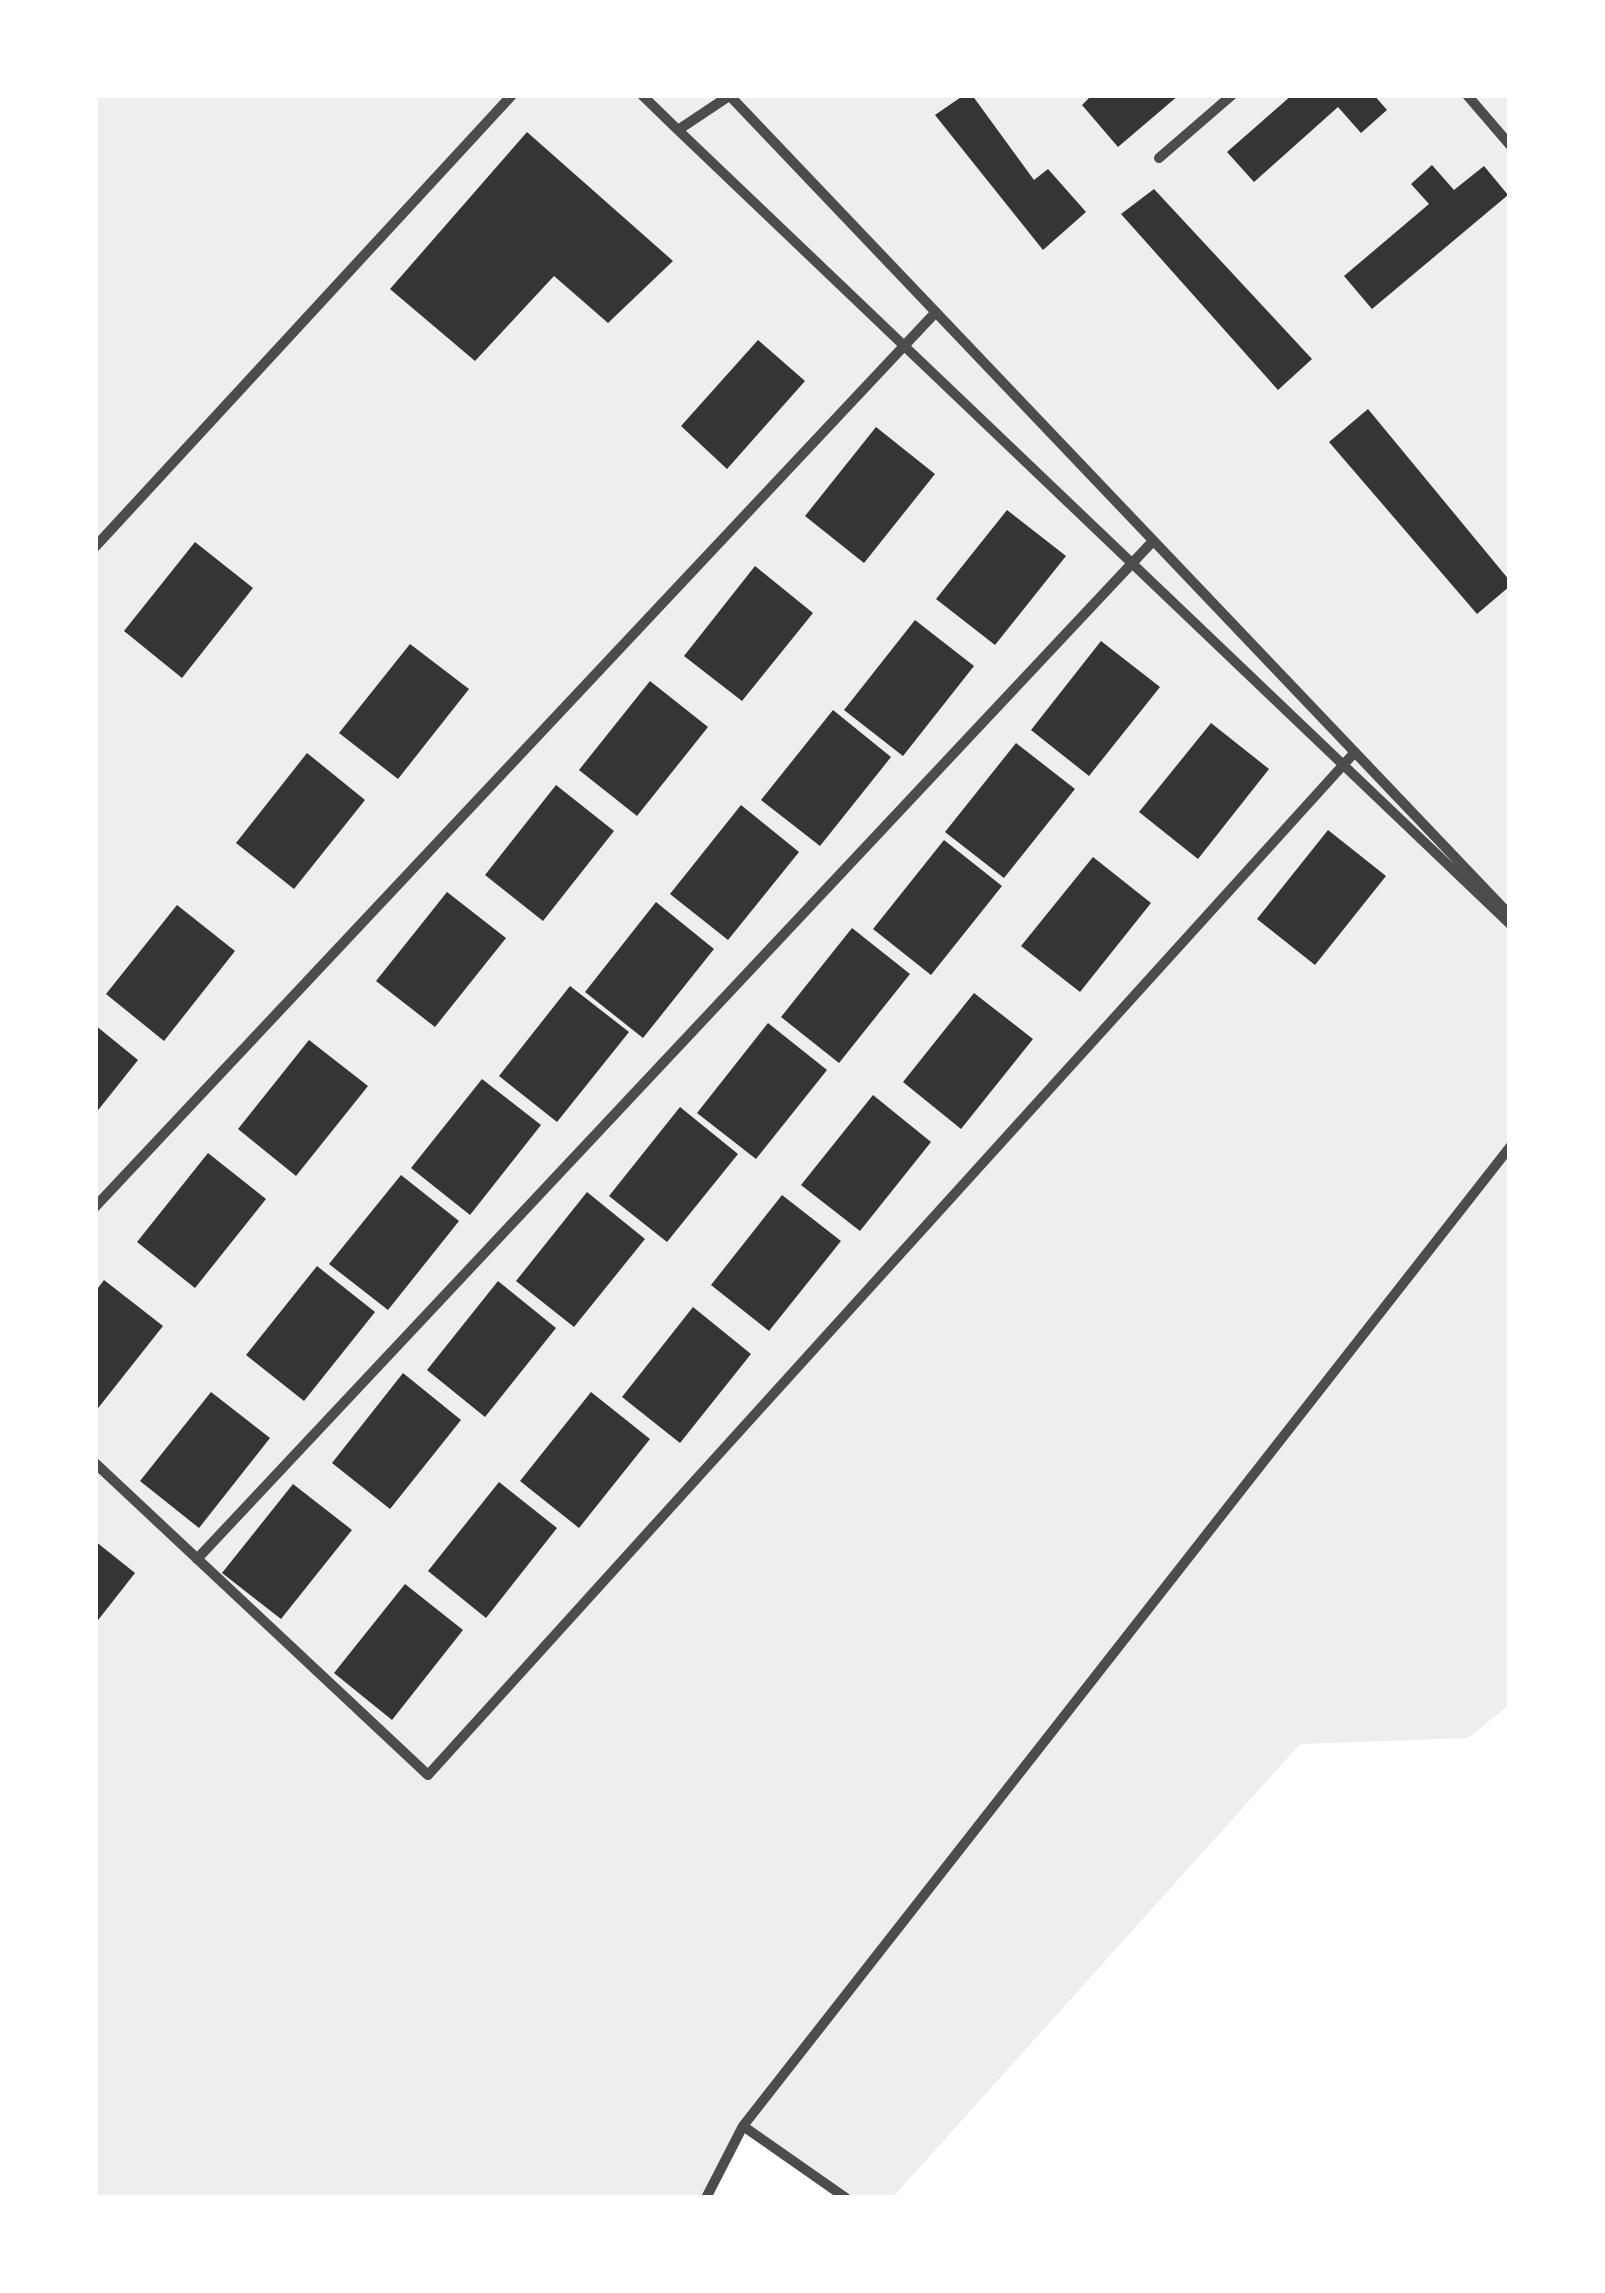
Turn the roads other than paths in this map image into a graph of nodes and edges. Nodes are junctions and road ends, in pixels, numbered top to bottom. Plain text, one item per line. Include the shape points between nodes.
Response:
1 (512, 95) edge
2 (642, 95) edge
3 (729, 95) edge
4 (1232, 95) edge
5 (1467, 95) edge
6 (678, 130) junction
7 (1510, 144) edge
8 (1159, 158) dead end
9 (936, 313) junction
10 (904, 346) junction
11 (1153, 541) junction
12 (95, 547) edge
13 (1132, 563) junction
14 (1355, 752) junction
15 (1343, 765) junction
16 (1510, 916) edge
17 (1510, 924) edge
18 (1510, 1147) edge
19 (95, 1207) edge
20 (95, 1463) edge
21 (197, 1559) junction
22 (743, 2126) junction
23 (706, 2198) edge
24 (846, 2198) edge

1 - 12 street
2 - 6 street
3 - 6 street
3 - 9 street
4 - 8 street
5 - 7 street
6 - 10 street
9 - 10 street
9 - 11 street
10 - 13 street
10 - 19 street
11 - 13 street
11 - 14 street
13 - 15 street
13 - 21 street
14 - 15 street
14 - 16 street
15 - 17 street
15 - 21 street via 428,1775
18 - 22 street
20 - 21 street
22 - 23 street
22 - 24 street

